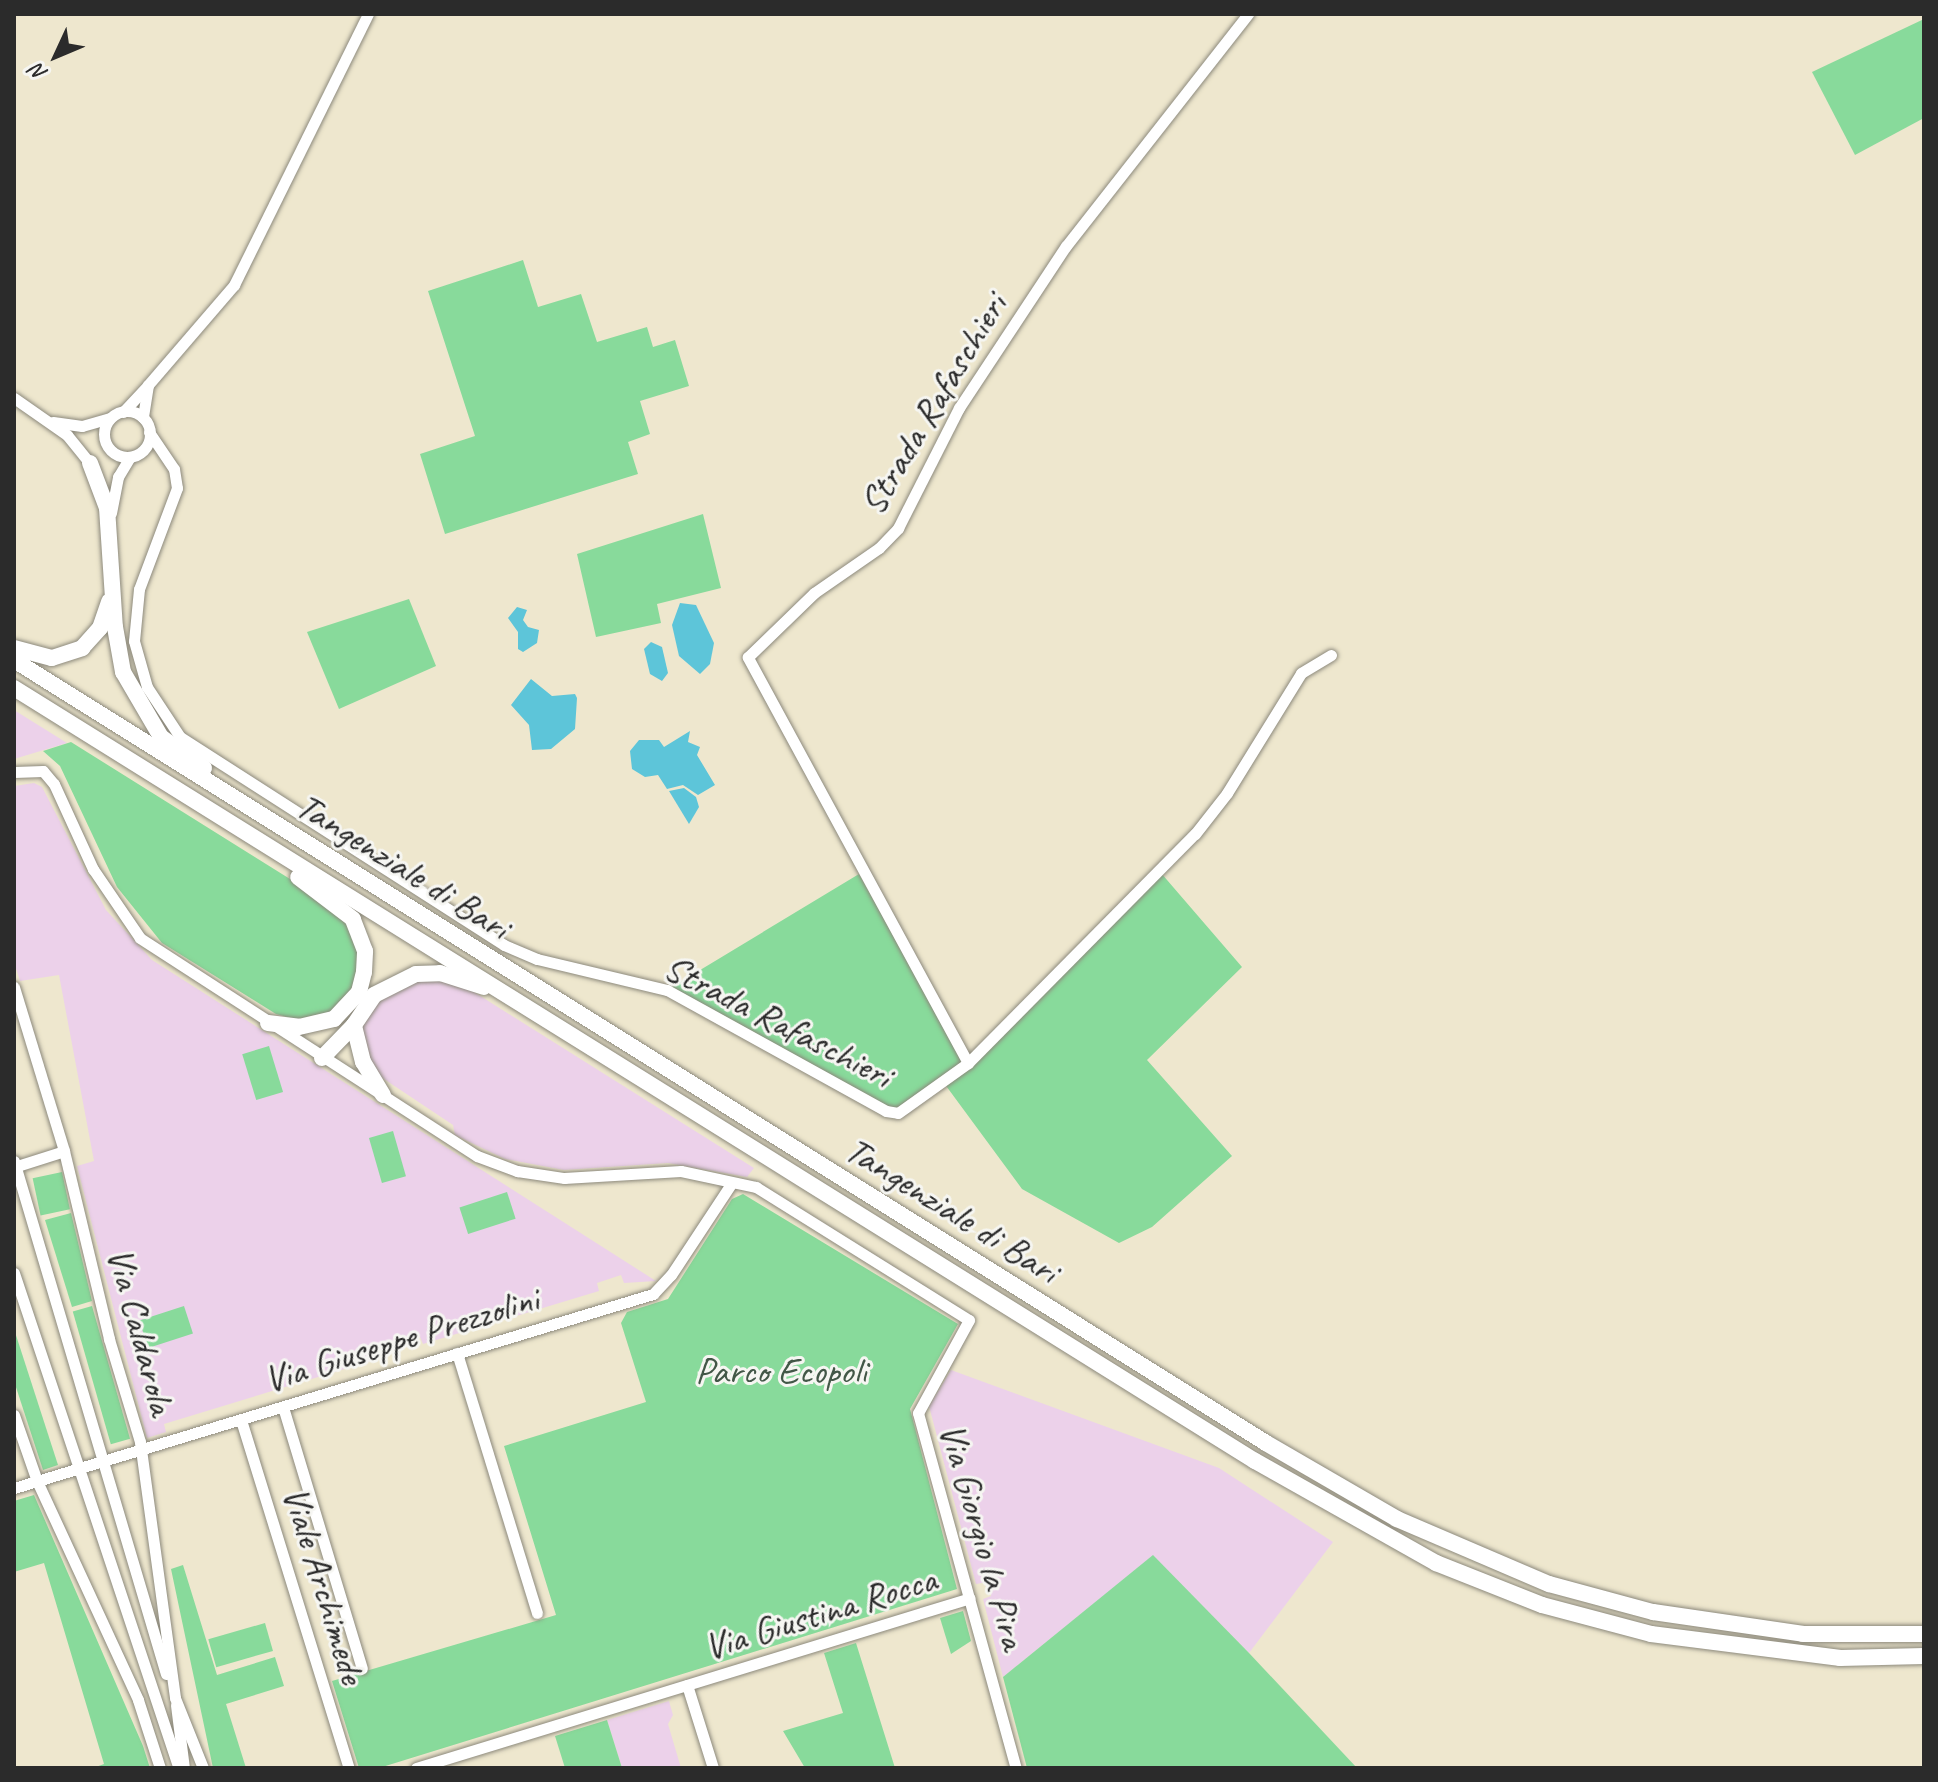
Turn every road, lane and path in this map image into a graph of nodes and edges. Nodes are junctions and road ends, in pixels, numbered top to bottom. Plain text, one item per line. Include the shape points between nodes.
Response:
1 (368, 14) edge
2 (1248, 14) edge
3 (148, 385) junction
4 (14, 398) edge
5 (123, 412) junction
6 (111, 418) junction
7 (143, 418) junction
8 (50, 421) junction
9 (149, 432) junction
10 (105, 440) junction
11 (130, 455) junction
12 (90, 463) junction
13 (174, 469) junction
14 (109, 530) junction
15 (112, 589) junction
16 (14, 648) edge
17 (1331, 655) dead end
18 (14, 660) edge
19 (14, 688) edge
20 (14, 772) edge
21 (250, 809) junction
22 (238, 828) junction
23 (14, 987) edge
24 (504, 993) junction
25 (334, 1019) junction
26 (268, 1023) junction
27 (354, 1025) junction
28 (322, 1058) junction
29 (968, 1063) junction
30 (383, 1095) junction
31 (64, 1151) junction
32 (15, 1165) edge
33 (731, 1184) junction
34 (14, 1273) edge
35 (457, 1353) junction
36 (283, 1407) junction
37 (14, 1415) edge
38 (241, 1420) junction
39 (142, 1451) junction
40 (104, 1462) junction
41 (76, 1470) junction
42 (37, 1481) junction
43 (14, 1488) edge
44 (970, 1598) junction
45 (537, 1613) dead end
46 (1924, 1634) edge
47 (136, 1648) junction
48 (1924, 1656) edge
49 (362, 1668) dead end
50 (687, 1685) junction
51 (175, 1698) junction
52 (138, 1700) junction
53 (160, 1768) edge
54 (181, 1768) edge
55 (203, 1768) edge
56 (349, 1768) edge
57 (416, 1768) edge
58 (713, 1768) edge
59 (1016, 1768) edge

1 - 3 street via 234,285
2 - 29 street, Strada Rafaschieri via 1066,246 959,408 912,510 879,548 814,593 748,657
3 - 5 street
3 - 7 street
4 - 8 street
5 - 6 street
5 - 7 street
6 - 8 street via 82,426
6 - 10 street
7 - 9 street
8 - 12 street
9 - 11 street
9 - 13 street
10 - 11 street
10 - 12 street
11 - 12 street
11 - 13 street
11 - 14 street via 118,477
12 - 14 highway
13 - 29 street, Strada Rafaschieri via 176,494 139,589 134,641 147,687 164,718 208,759 520,954 667,990 886,1111 898,1113
14 - 15 highway
15 - 16 highway via 100,628 82,648 52,658 31,657
15 - 21 highway via 123,672 141,709 161,737
17 - 29 street, Strada Rafaschieri via 1301,673 1227,793 1195,834
18 - 21 highway, Tangenziale di Bari
19 - 22 highway, Tangenziale di Bari
20 - 26 street via 43,771 54,784 93,869 140,938
21 - 46 highway, Tangenziale di Bari via 1266,1443 1434,1537 1549,1584 1653,1612 1803,1634
22 - 24 highway, Tangenziale di Bari
22 - 25 highway via 341,906 357,928 365,951 359,992
23 - 31 street, Via Caldarola
24 - 27 highway via 440,973 416,974 374,995
24 - 48 highway, Tangenziale di Bari via 1268,1469 1436,1563 1542,1605 1666,1637 1840,1658
25 - 26 highway via 299,1027
25 - 28 highway via 323,1038
26 - 28 street
27 - 28 highway
27 - 30 highway via 363,1062
28 - 30 street
30 - 33 street via 477,1156 517,1171 575,1178 681,1171
31 - 32 street
31 - 39 street, Via Caldarola
32 - 40 street, Via Caldarola
33 - 35 street, Via Giuseppe Prezzolini via 658,1291
33 - 44 street, Via Giorgio la Pira via 756,1187 969,1320 918,1413
34 - 41 street, Via Caldarola
35 - 36 street, Via Giuseppe Prezzolini
35 - 45 street
36 - 38 street, Via Giuseppe Prezzolini
36 - 49 street
37 - 42 street, Via Caldarola
38 - 39 street, Via Giuseppe Prezzolini
38 - 56 street, Viale Archimede
39 - 40 street, Via Giuseppe Prezzolini
39 - 51 street, Via Caldarola
40 - 41 street, Via Giuseppe Prezzolini
40 - 51 street, Via Caldarola
41 - 42 street, Via Giuseppe Prezzolini
41 - 47 street, Via Caldarola
42 - 43 street, Via Giuseppe Prezzolini
42 - 52 street, Via Caldarola
44 - 50 street, Via Giustina Rocca
44 - 59 street, Via Giorgio la Pira
47 - 52 street, Via Caldarola
47 - 54 street, Via Caldarola
50 - 57 street, Via Giustina Rocca
50 - 58 street, Via Giustina Rocca
51 - 54 street, Via Caldarola
51 - 55 street, Via Caldarola
52 - 53 street, Via Caldarola

